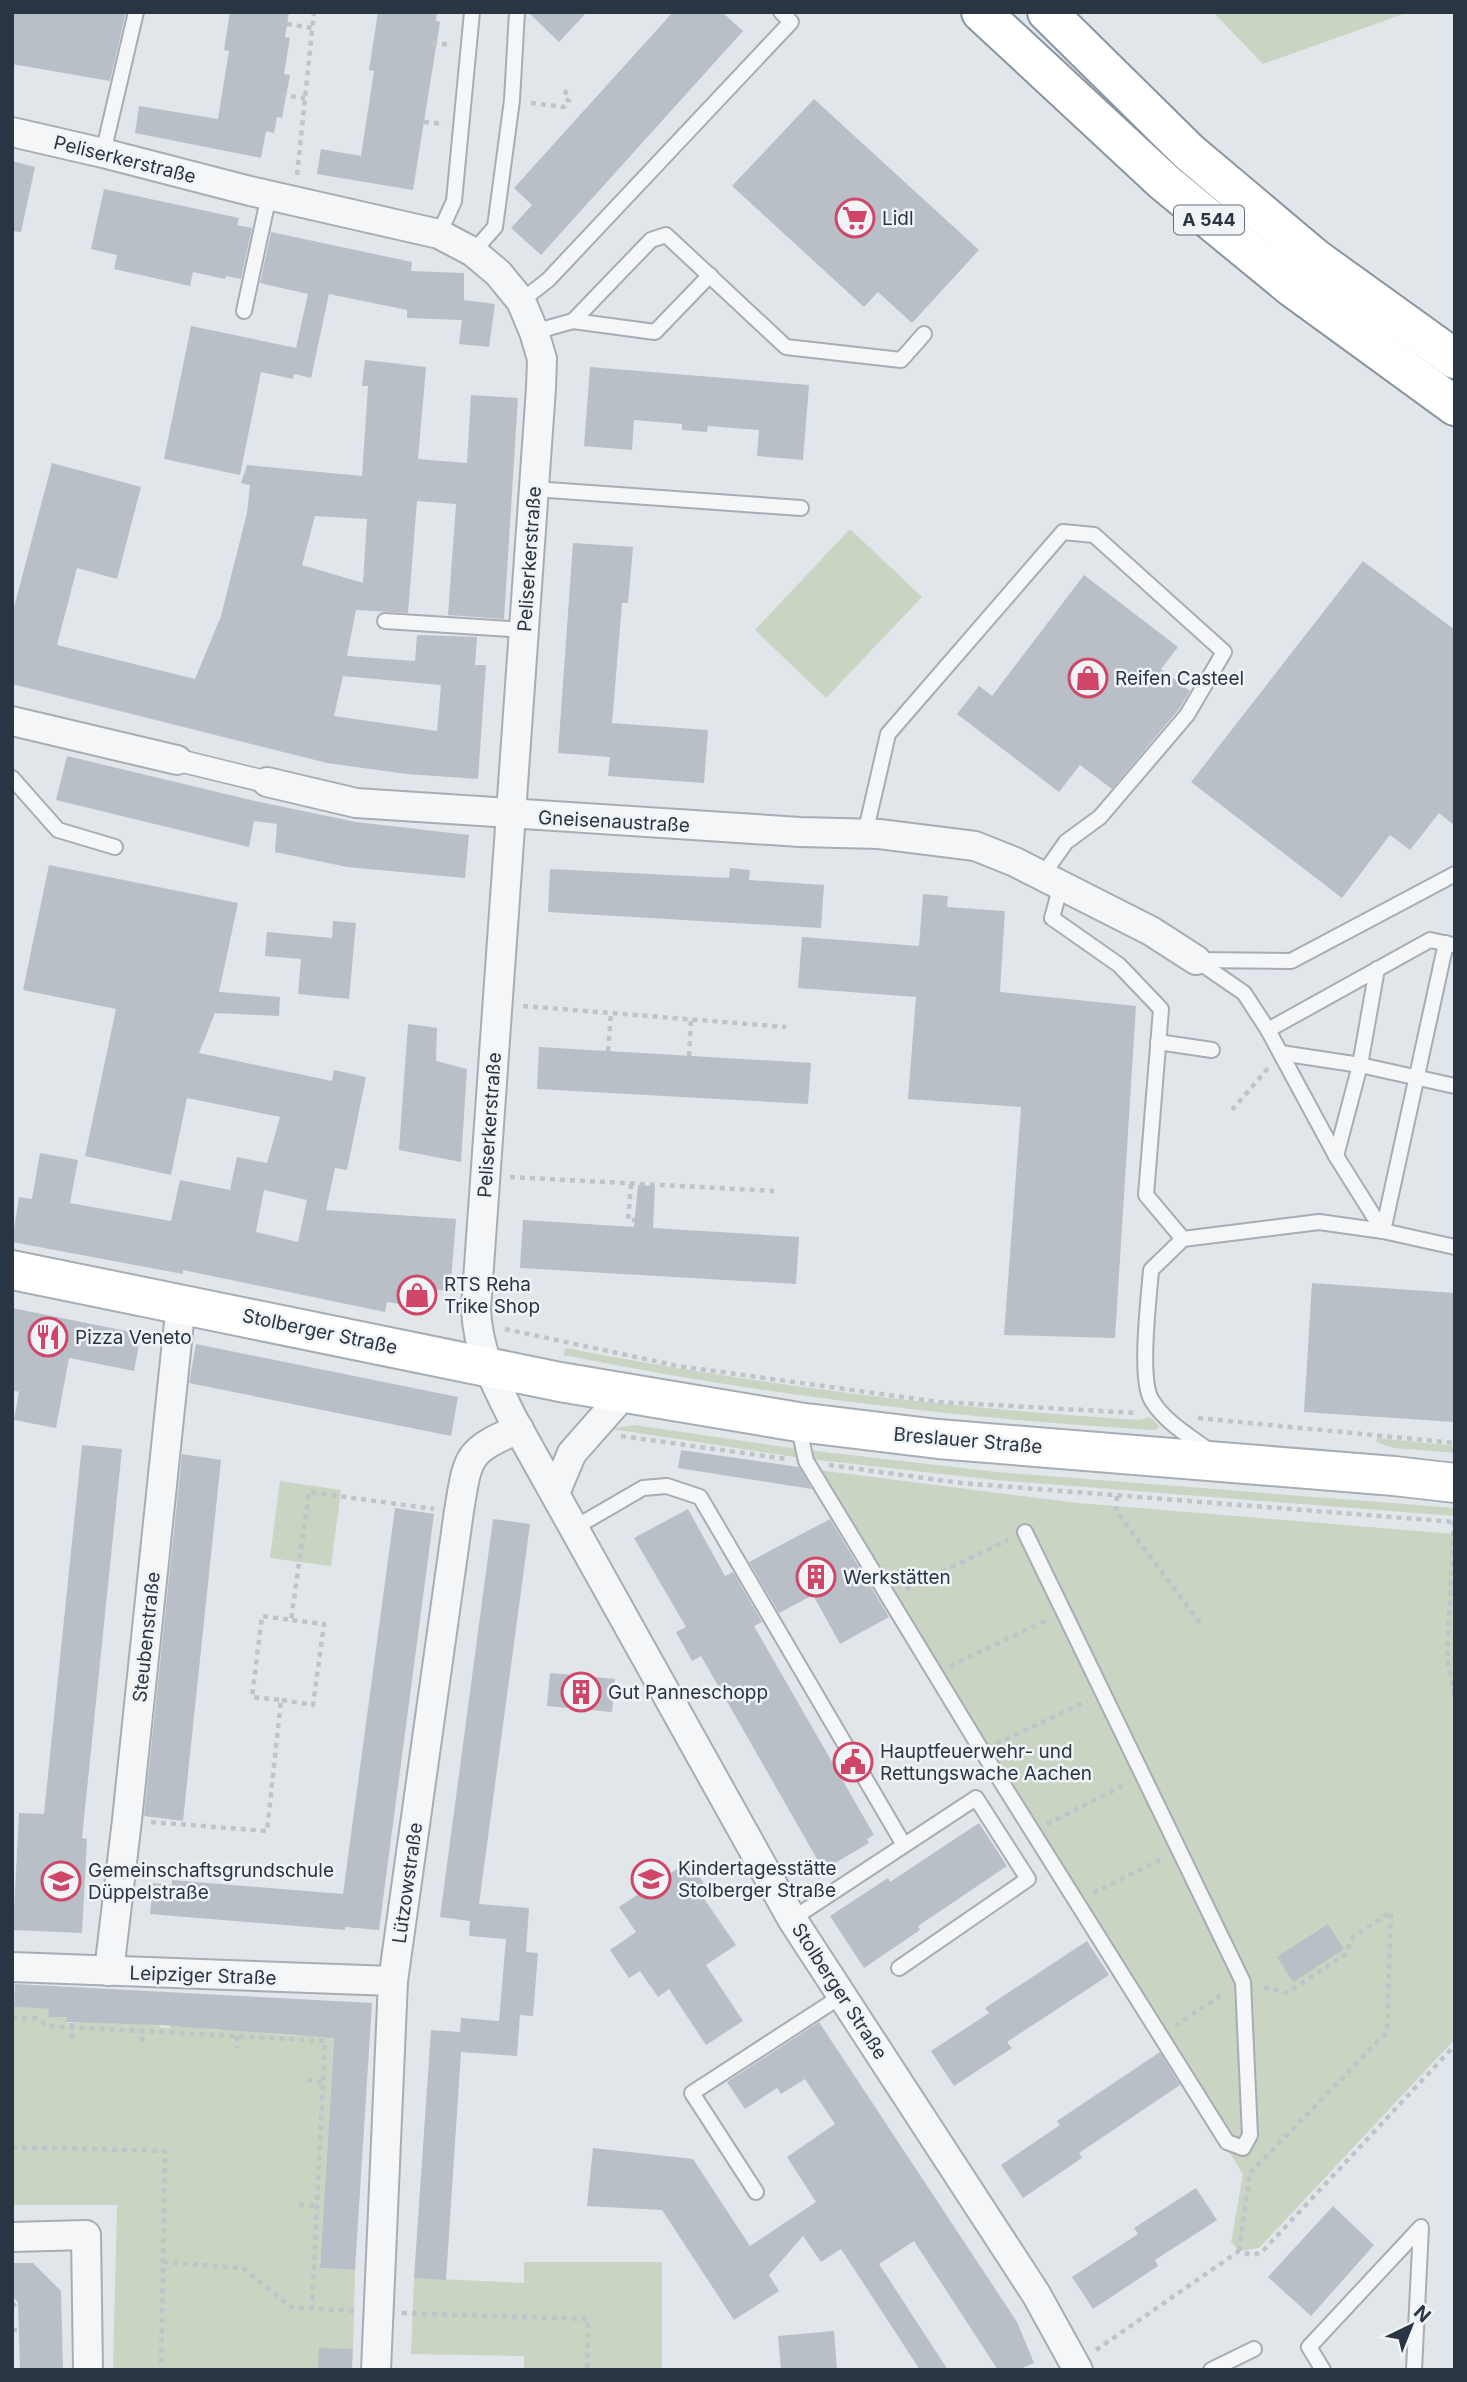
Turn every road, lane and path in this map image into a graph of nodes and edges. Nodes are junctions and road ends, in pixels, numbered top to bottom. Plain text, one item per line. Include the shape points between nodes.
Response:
1 (136, 12) edge
2 (314, 12) edge
3 (471, 12) edge
4 (517, 12) edge
5 (781, 12) edge
6 (981, 12) edge
7 (1047, 12) edge
8 (287, 24) dead end
9 (312, 28) junction
10 (568, 86) dead end
11 (281, 95) dead end
12 (305, 98) junction
13 (542, 105) dead end
14 (12, 132) edge
15 (103, 153) junction
16 (280, 197) junction
17 (439, 234) junction
18 (473, 252) junction
19 (710, 275) junction
20 (521, 301) junction
21 (244, 311) dead end
22 (573, 321) junction
23 (534, 332) junction
24 (924, 334) dead end
25 (1455, 359) edge
26 (1455, 406) edge
27 (534, 489) junction
28 (801, 508) dead end
29 (385, 621) dead end
30 (524, 630) junction
31 (12, 721) edge
32 (177, 760) joint
33 (12, 778) edge
34 (267, 782) joint
35 (510, 814) junction
36 (865, 834) junction
37 (115, 847) dead end
38 (1455, 874) edge
39 (1052, 881) junction
40 (1450, 944) edge
41 (1196, 960) junction
42 (1377, 969) junction
43 (497, 1004) junction
44 (611, 1013) junction
45 (691, 1020) junction
46 (786, 1027) dead end
47 (1268, 1030) junction
48 (1158, 1042) junction
49 (1212, 1050) dead end
50 (608, 1051) dead end
51 (1281, 1053) junction
52 (689, 1056) dead end
53 (1360, 1065) junction
54 (1418, 1079) junction
55 (1455, 1086) edge
56 (1231, 1110) dead end
57 (1336, 1156) junction
58 (485, 1176) junction
59 (631, 1184) junction
60 (775, 1191) dead end
61 (635, 1220) dead end
62 (1383, 1231) junction
63 (1183, 1239) junction
64 (1455, 1247) edge
65 (12, 1270) edge
66 (181, 1303) junction
67 (477, 1323) junction
68 (486, 1366) junction
69 (624, 1394) junction
70 (1163, 1415) junction
71 (797, 1422) junction
72 (519, 1429) junction
73 (589, 1432) junction
74 (1455, 1443) edge
75 (806, 1461) junction
76 (1226, 1463) junction
77 (1455, 1483) edge
78 (555, 1493) junction
79 (1117, 1496) junction
80 (459, 1511) junction
81 (1454, 1521) edge
82 (574, 1528) junction
83 (1025, 1532) joint
84 (888, 1597) junction
85 (1063, 1612) junction
86 (291, 1620) junction
87 (1200, 1623) dead end
88 (934, 1674) junction
89 (1103, 1693) junction
90 (1455, 1698) edge
91 (281, 1700) junction
92 (982, 1751) junction
93 (1143, 1775) junction
94 (127, 1820) junction
95 (1032, 1831) junction
96 (904, 1845) junction
97 (1180, 1850) junction
98 (1076, 1901) junction
99 (792, 1919) junction
100 (12, 1966) edge
101 (899, 1968) dead end
102 (109, 1971) junction
103 (393, 1981) junction
104 (1243, 1982) junction
105 (843, 1995) junction
106 (12, 2018) edge
107 (72, 2025) junction
108 (142, 2031) junction
109 (237, 2036) junction
110 (1159, 2036) junction
111 (72, 2038) dead end
112 (142, 2042) dead end
113 (1455, 2045) edge
114 (237, 2048) dead end
115 (307, 2080) dead end
116 (323, 2082) junction
117 (12, 2147) edge
118 (1243, 2148) junction
119 (1250, 2173) junction
120 (756, 2192) dead end
121 (299, 2205) dead end
122 (317, 2206) junction
123 (12, 2236) edge
124 (1238, 2251) junction
125 (163, 2263) junction
126 (18, 2301) dead end
127 (12, 2307) edge
128 (312, 2307) junction
129 (377, 2313) junction
130 (1254, 2349) dead end
131 (1077, 2367) edge
132 (88, 2370) edge
133 (160, 2370) edge
134 (376, 2370) edge
135 (587, 2370) edge
136 (1212, 2370) edge
137 (1323, 2370) edge
138 (1413, 2370) edge

1 - 15 lane
2 - 9 path
3 - 17 lane via 454,201
4 - 18 lane via 512,100 495,227
5 - 20 lane via 791,22 548,280
6 - 26 main road, A 544 via 1174,191 1293,288
7 - 25 main road, A 544 via 1189,152 1284,233
8 - 9 path
9 - 12 path
10 - 13 path via 565,107
11 - 12 path
12 - 16 path via 298,169
14 - 15 street, Peliserkerstraße
15 - 16 street, Peliserkerstraße
16 - 17 street, Peliserkerstraße
16 - 21 lane
17 - 18 street, Peliserkerstraße
18 - 20 street, Peliserkerstraße
19 - 22 lane via 655,332
19 - 22 lane via 666,234 651,240
19 - 24 lane via 786,347 901,360
20 - 23 street, Peliserkerstraße
22 - 23 lane
23 - 27 street, Peliserkerstraße via 542,378
27 - 28 lane
27 - 30 street, Peliserkerstraße
29 - 30 lane
30 - 35 street, Peliserkerstraße
31 - 32 street, Gneisenaustraße
32 - 34 street, Gneisenaustraße
33 - 37 lane via 58,830
34 - 35 street, Gneisenaustraße via 356,803
35 - 36 street, Gneisenaustraße
35 - 43 street, Peliserkerstraße
36 - 39 street, Gneisenaustraße via 975,846
36 - 39 lane via 888,734 1063,532 1094,535 1224,652 1187,715 1100,817 1066,842
38 - 41 lane via 1291,961
39 - 41 street, Gneisenaustraße via 1151,931
39 - 48 lane via 1052,918 1119,965 1161,1009
40 - 42 lane via 1430,940
40 - 54 lane
41 - 47 lane via 1244,993
42 - 47 lane
42 - 53 lane
43 - 44 path
43 - 58 street, Peliserkerstraße
44 - 45 path
44 - 50 path
45 - 46 path
45 - 52 path
47 - 51 lane
48 - 49 lane
48 - 63 lane via 1146,1195
51 - 53 lane
51 - 56 path
51 - 57 lane
53 - 54 lane
53 - 57 lane
54 - 55 lane
54 - 62 lane
57 - 62 lane
58 - 59 path
58 - 67 street, Peliserkerstraße
59 - 60 path
59 - 61 path via 628,1220
62 - 63 lane via 1319,1222
62 - 64 lane
63 - 70 lane via 1151,1270 1148,1392
65 - 66 main road, Stolberger Straße
66 - 68 main road, Stolberger Straße
66 - 94 street, Steubenstraße
67 - 68 street, Peliserkerstraße
67 - 70 path via 678,1366 939,1402
68 - 69 main road, Breslauer Straße
68 - 72 street, Stolberger Straße
69 - 71 main road, Breslauer Straße
69 - 73 street
70 - 74 path
70 - 76 lane
71 - 75 lane
71 - 76 main road, Breslauer Straße via 938,1439
72 - 78 street, Stolberger Straße
72 - 80 street, Lützowstraße via 476,1452 466,1468
73 - 75 path
73 - 78 street via 572,1453
75 - 79 path via 961,1483
75 - 84 lane
76 - 77 main road, Breslauer Straße
78 - 82 street, Stolberger Straße
79 - 81 path
79 - 87 path via 1116,1511
80 - 86 path via 309,1492
80 - 103 street, Lützowstraße
81 - 90 path via 1447,1659
82 - 96 lane via 643,1488 667,1486 700,1497
82 - 99 street, Stolberger Straße
83 - 84 path
83 - 85 lane
84 - 88 lane
85 - 88 path
85 - 89 lane
86 - 91 path via 262,1616 252,1697
86 - 91 path via 324,1624 313,1705
88 - 92 lane
89 - 92 path
89 - 93 lane
91 - 94 path via 267,1831
92 - 95 lane
93 - 95 path
93 - 97 lane
94 - 102 street, Steubenstraße
95 - 98 lane
96 - 99 lane
96 - 101 lane via 976,1798 1028,1879
97 - 98 path
97 - 104 lane
98 - 110 lane
99 - 105 street, Stolberger Straße
100 - 102 street, Leipziger Straße
102 - 103 street, Leipziger Straße
103 - 129 street, Lützowstraße
104 - 110 path
104 - 118 lane via 1250,2135
104 - 119 path via 1287,1993 1346,1954 1352,1938 1391,1912 1387,2032
105 - 120 lane via 692,2093
105 - 131 street, Stolberger Straße via 1036,2294
106 - 107 path via 36,2018 48,2026
107 - 108 path
107 - 111 path
108 - 109 path
108 - 112 path
109 - 114 path
109 - 116 path via 325,2041
110 - 118 lane via 1227,2142
113 - 124 path via 1261,2253
115 - 116 path
116 - 122 path
117 - 125 path via 165,2151
118 - 119 path
119 - 124 path
121 - 122 path
122 - 128 path
123 - 132 street via 86,2235
124 - 131 path
125 - 128 path via 243,2268 291,2307
125 - 133 path
126 - 127 path
128 - 129 path
129 - 134 street, Lützowstraße
129 - 135 path via 588,2319
130 - 136 lane
137 - 138 lane via 1309,2347 1421,2227

